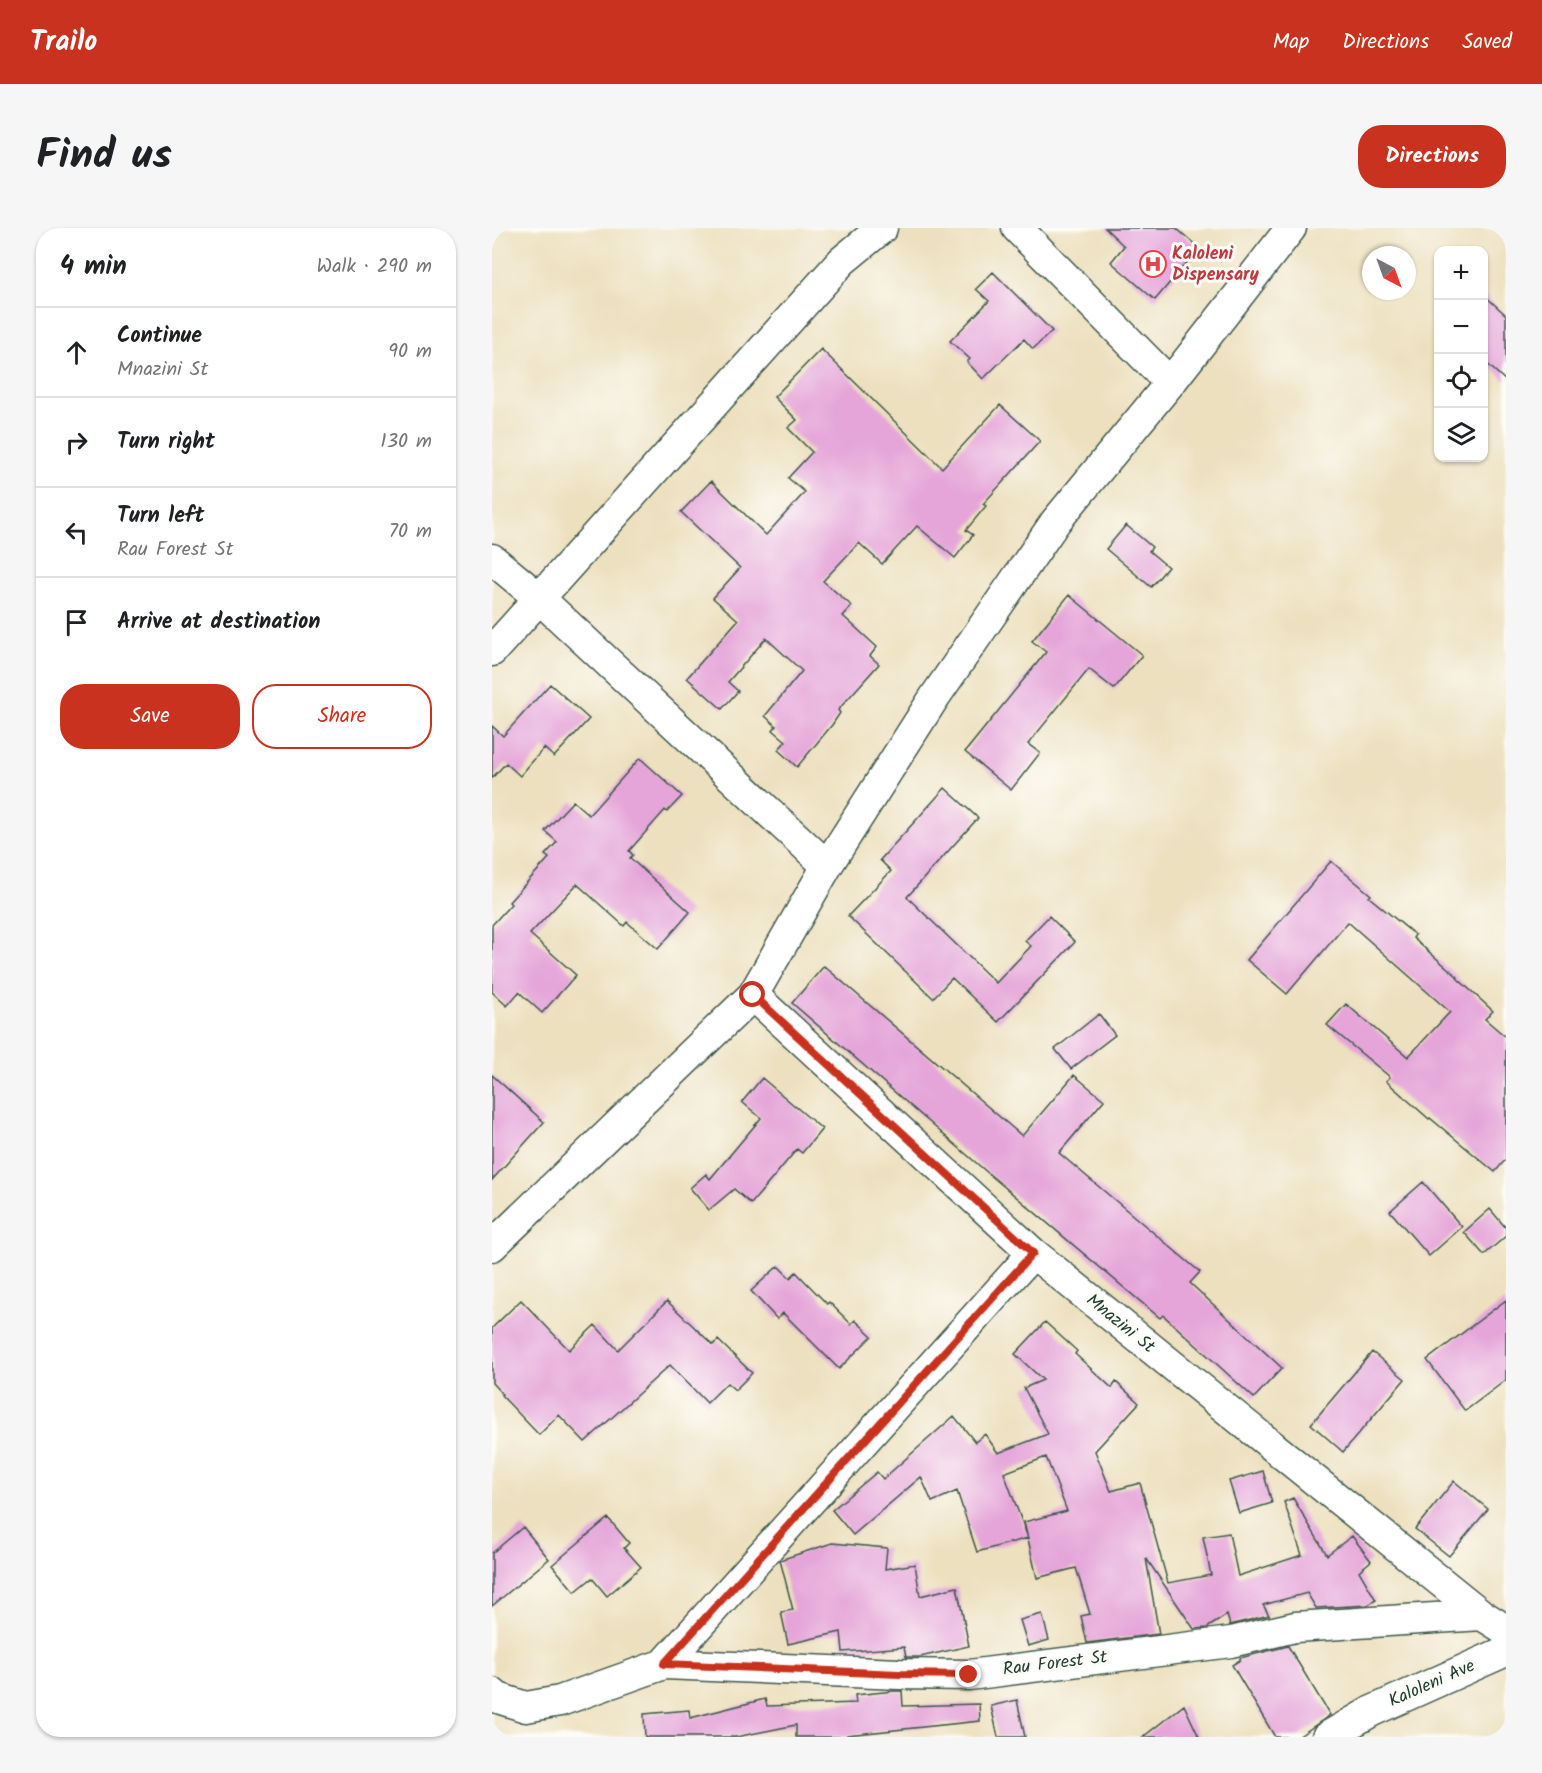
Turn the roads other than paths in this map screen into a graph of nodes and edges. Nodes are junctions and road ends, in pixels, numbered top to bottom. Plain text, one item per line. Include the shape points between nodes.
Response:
1 (882, 228) edge
2 (1017, 228) edge
3 (1292, 228) edge
4 (1170, 383) junction
5 (492, 559) edge
6 (539, 598) junction
7 (492, 651) edge
8 (827, 866) junction
9 (753, 995) junction
10 (492, 1246) edge
11 (1033, 1253) junction
12 (1494, 1622) edge
13 (1506, 1651) edge
14 (664, 1664) junction
15 (492, 1693) edge
16 (1327, 1737) edge

1 - 6 street via 842,261
2 - 4 street
3 - 4 street
4 - 8 street via 1056,520 934,698
5 - 6 street
6 - 7 street
6 - 8 street
8 - 9 street
9 - 10 street
9 - 11 street, Mnazini St
11 - 12 street, Mnazini St
11 - 14 street
12 - 14 street, Rau Forest St via 1295,1627 1231,1642 969,1675
13 - 16 street, Kaloleni Ave via 1372,1712
14 - 15 street, Rau Forest St via 560,1701 526,1707

